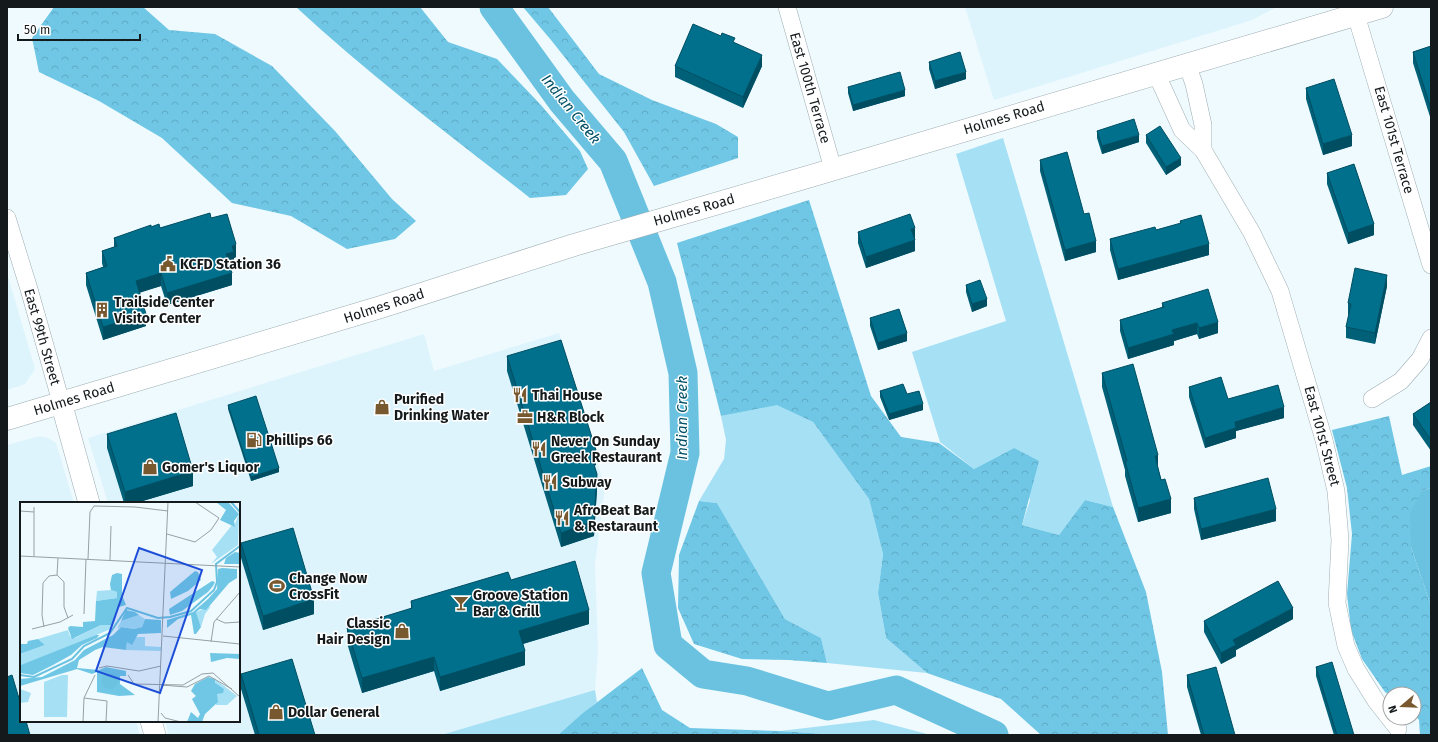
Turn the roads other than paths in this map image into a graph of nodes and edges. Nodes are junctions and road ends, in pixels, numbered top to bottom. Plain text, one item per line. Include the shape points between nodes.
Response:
1 (787, 7) edge
2 (1382, 7) edge
3 (1354, 10) edge
4 (1187, 64) junction
5 (1156, 73) junction
6 (1203, 150) junction
7 (833, 169) junction
8 (7, 218) edge
9 (1431, 265) edge
10 (1431, 338) edge
11 (1372, 398) dead end
12 (60, 402) junction
13 (7, 419) edge
14 (89, 502) edge
15 (151, 722) edge
16 (1398, 730) dead end
17 (155, 735) edge

1 - 7 street, East 100th Terrace
2 - 3 main road, Holmes Road
3 - 4 main road, Holmes Road
3 - 9 street, East 101st Terrace
4 - 5 main road, Holmes Road
4 - 6 street via 1203,125
5 - 6 street, East 101st Street via 1182,130
5 - 7 main road, Holmes Road
6 - 16 street, East 101st Street via 1252,233 1280,291 1324,440 1336,491 1340,540 1337,603 1346,646 1356,669
7 - 12 main road, Holmes Road
8 - 12 street, East 99th Street
10 - 11 street via 1420,359 1401,381
12 - 13 main road, Holmes Road
12 - 14 street, East 99th Street
15 - 17 street

